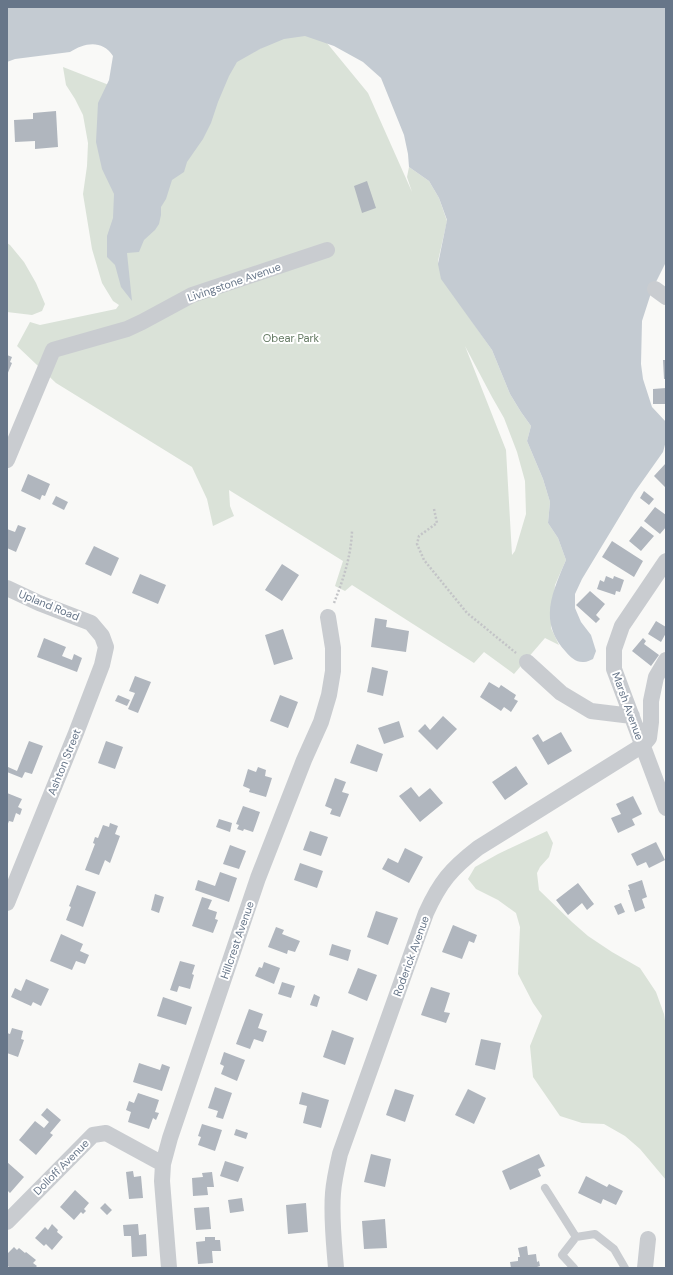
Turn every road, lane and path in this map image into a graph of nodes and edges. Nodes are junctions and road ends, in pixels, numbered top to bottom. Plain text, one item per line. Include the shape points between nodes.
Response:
1 (326, 250) dead end
2 (7, 460) edge
3 (434, 509) dead end
4 (352, 531) dead end
5 (666, 561) edge
6 (7, 588) edge
7 (328, 617) joint
8 (91, 622) joint
9 (666, 660) edge
10 (527, 662) joint
11 (632, 716) junction
12 (643, 745) junction
13 (666, 808) edge
14 (7, 903) edge
15 (164, 1164) junction
16 (545, 1188) dead end
17 (7, 1222) edge
18 (576, 1237) junction
19 (648, 1239) dead end
20 (169, 1268) edge
21 (336, 1268) edge
22 (574, 1268) edge
23 (625, 1268) edge
24 (645, 1268) edge

1 - 2 street, Livingstone Avenue via 192,295 127,329 54,350
3 - 10 path via 437,523 419,536 417,544 424,560 467,614
4 - 7 path via 344,579
5 - 11 street, Marsh Avenue via 622,626 614,649 614,669
6 - 8 street, Upland Road
7 - 15 street, Hillcrest Avenue via 333,648 330,695 258,878 170,1138
8 - 14 street, Ashton Street via 102,636 106,647 102,665
9 - 12 street via 656,677 651,701 649,738
10 - 11 street via 561,693 592,710
11 - 12 street, Marsh Avenue
12 - 13 street, Marsh Avenue
12 - 21 street, Roderick Avenue via 478,848 459,862 434,895 340,1154 335,1174 332,1217
15 - 17 street, Dolloff Avenue via 106,1133 93,1135
15 - 20 street, Hillcrest Avenue via 162,1181
16 - 18 lane
18 - 22 lane via 562,1255
18 - 23 lane via 595,1234 614,1249
19 - 24 street

